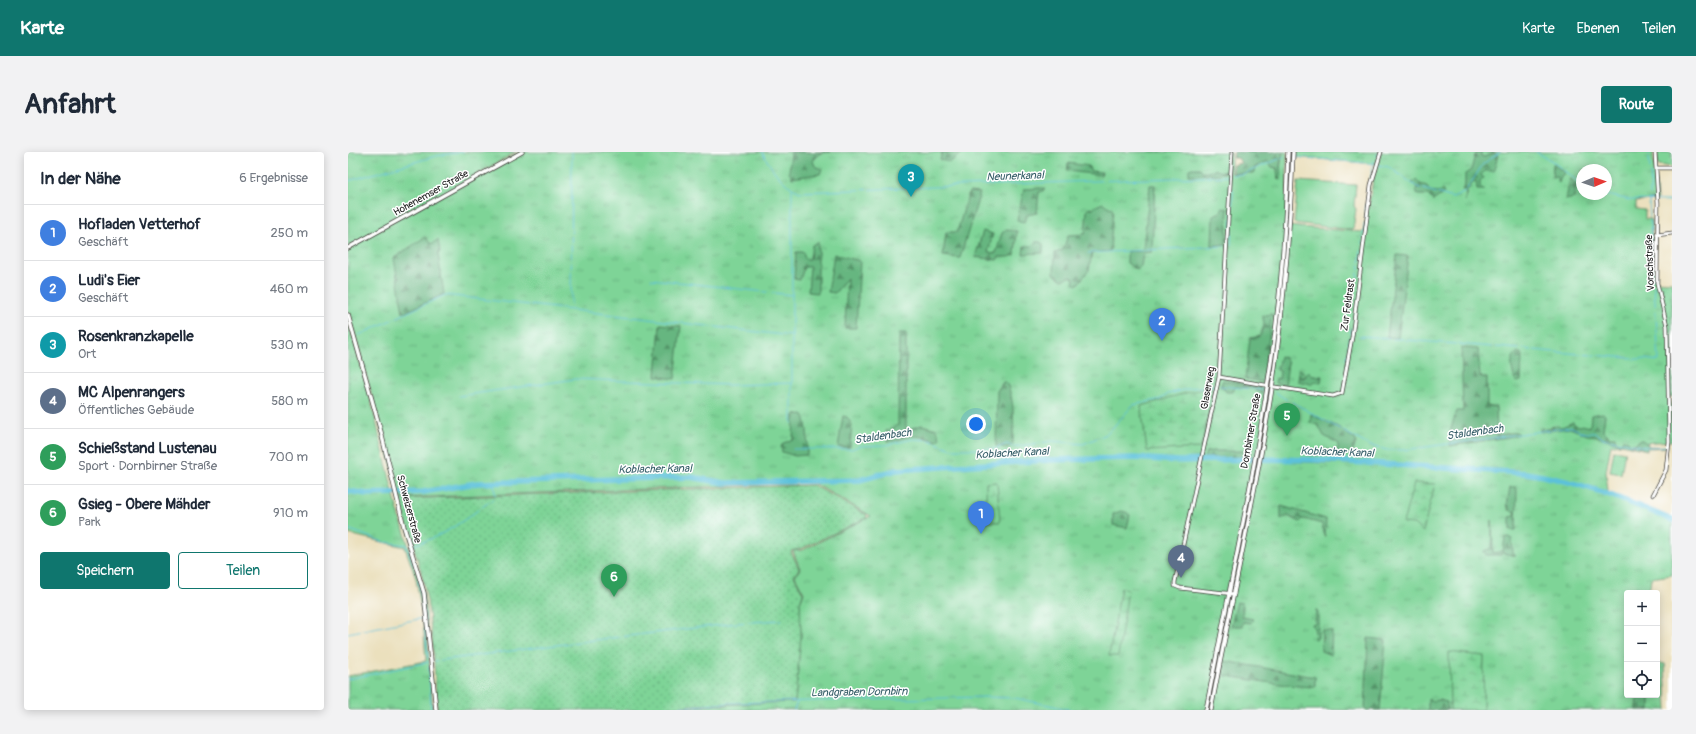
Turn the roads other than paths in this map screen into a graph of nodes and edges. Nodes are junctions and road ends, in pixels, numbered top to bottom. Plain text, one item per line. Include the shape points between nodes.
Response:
1 (522, 152) edge
2 (1232, 152) edge
3 (1288, 152) edge
4 (1293, 152) edge
5 (1381, 152) edge
6 (1655, 152) edge
7 (1656, 168) junction
8 (1672, 168) edge
9 (1672, 233) edge
10 (1657, 235) junction
11 (348, 248) edge
12 (348, 315) edge
13 (1219, 377) junction
14 (1264, 385) dead end
15 (1275, 387) dead end
16 (1670, 398) edge
17 (1653, 495) dead end
18 (1228, 593) junction
19 (1234, 594) junction
20 (436, 710) edge
21 (1206, 710) edge
22 (1210, 710) edge

1 - 11 main road, Hohenemser Straße
2 - 13 street, Glaserweg
3 - 18 main road, Dornbirner Straße via 1285,232 1268,383
4 - 19 main road, Dornbirner Straße via 1284,292 1273,381
5 - 15 street, Zur Feldrast via 1371,185 1352,337 1342,393 1333,396
6 - 7 street, Vorachstraße
7 - 8 street
7 - 10 street, Vorachstraße
9 - 10 street
10 - 16 street, Vorachstraße via 1657,285 1666,326
12 - 20 main road, Schweizerstraße via 424,593
13 - 14 street
13 - 18 street, Glaserweg via 1175,586
16 - 17 street, Vorachstraße via 1668,459 1664,475
18 - 19 street
18 - 21 main road, Dornbirner Straße
19 - 22 main road, Dornbirner Straße

